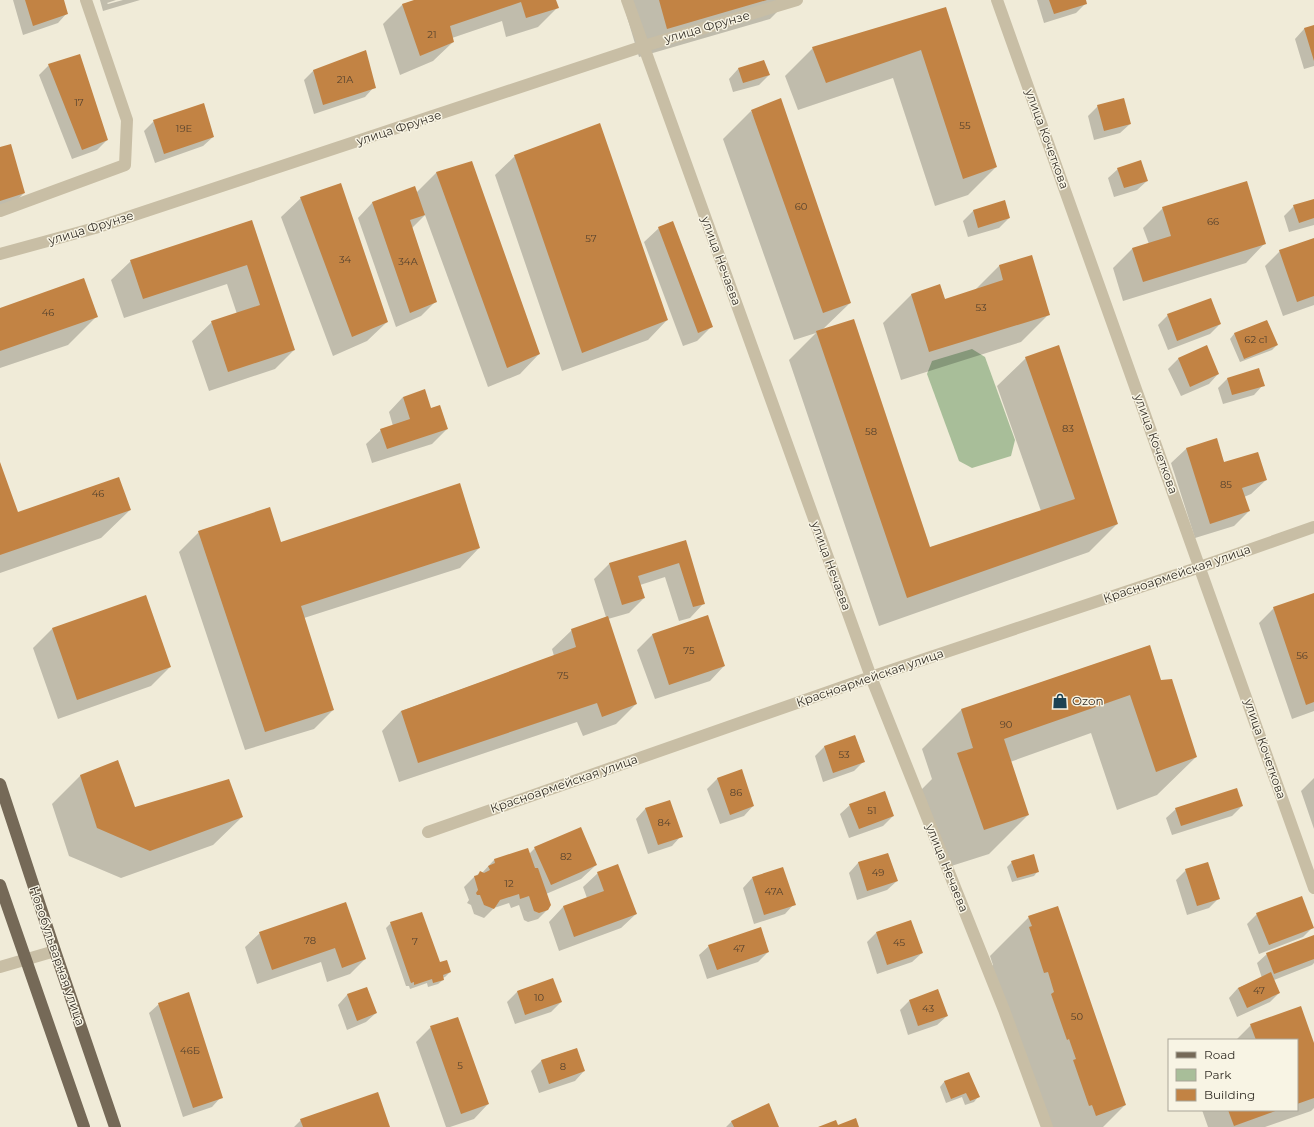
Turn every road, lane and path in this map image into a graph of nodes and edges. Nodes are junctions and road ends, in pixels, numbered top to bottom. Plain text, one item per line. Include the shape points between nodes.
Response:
1 (86, 0) edge
2 (627, 0) edge
3 (797, 0) edge
4 (997, 0) edge
5 (644, 46) junction
6 (0, 211) edge
7 (1, 252) edge
8 (1314, 527) edge
9 (1200, 567) junction
10 (871, 677) junction
11 (0, 784) edge
12 (428, 832) dead end
13 (0, 885) edge
14 (1314, 888) edge
15 (55, 951) junction
16 (25, 960) junction
17 (0, 967) edge
18 (84, 1127) edge
19 (116, 1127) edge
20 (1047, 1127) edge

1 - 6 street via 127,120 125,165
2 - 5 street, улица Нечаева
3 - 5 street, улица Фрунзе
4 - 9 street, улица Кочеткова
5 - 7 street, улица Фрунзе via 95,228
5 - 10 street, улица Нечаева
8 - 9 street, Красноармейская улица
9 - 10 street, Красноармейская улица
9 - 14 street, улица Кочеткова
10 - 12 street, Красноармейская улица
10 - 20 street, улица Нечаева via 1004,1010
11 - 15 main road, Новобульварная улица
13 - 16 main road
15 - 16 street
15 - 19 main road, Новобульварная улица
16 - 17 street
16 - 18 main road

